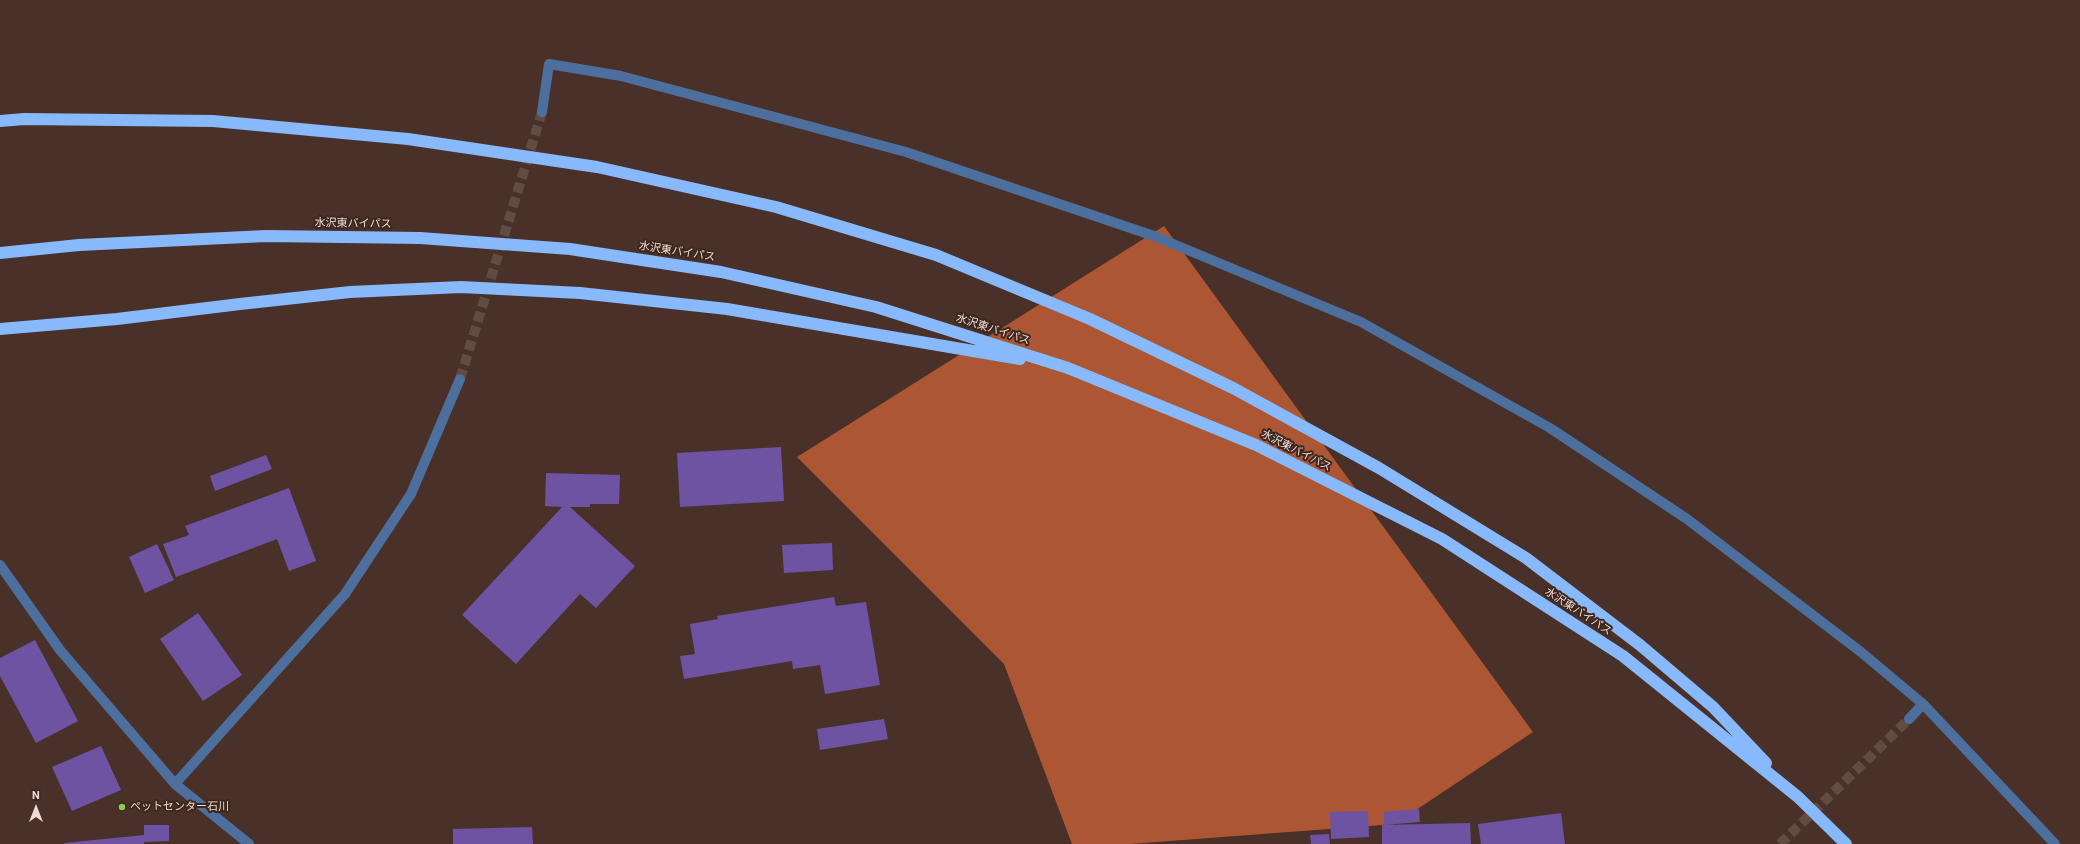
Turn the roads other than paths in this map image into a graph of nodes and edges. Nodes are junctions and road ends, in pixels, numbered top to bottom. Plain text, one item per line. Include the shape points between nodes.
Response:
1 (542, 112) tunnel mouth
2 (0, 121) edge
3 (0, 252) edge
4 (1, 329) edge
5 (1068, 368) junction
6 (460, 379) tunnel mouth
7 (0, 565) edge
8 (1923, 704) junction
9 (1909, 718) tunnel mouth
10 (174, 784) junction
11 (1798, 797) junction
12 (249, 844) edge
13 (1846, 844) edge
14 (2056, 844) edge

1 - 8 street via 549,64 622,76 913,155 1154,236 1361,322 1550,428 1687,519 1861,652
2 - 11 highway via 213,121 408,139 597,167 776,207 936,255 1090,319 1233,388 1379,468 1526,558 1640,645 1713,707
3 - 5 highway, 水沢東バイパス via 80,245 266,236 420,238 570,249 721,272 876,307
4 - 5 highway via 117,319 350,292 461,287 580,293 727,309
5 - 11 highway, 水沢東バイパス via 1256,445 1442,540 1623,656
6 - 10 street via 411,494 345,594
7 - 10 street via 60,650
8 - 9 street
8 - 14 street
10 - 12 street
11 - 13 highway, 水沢東バイパス

